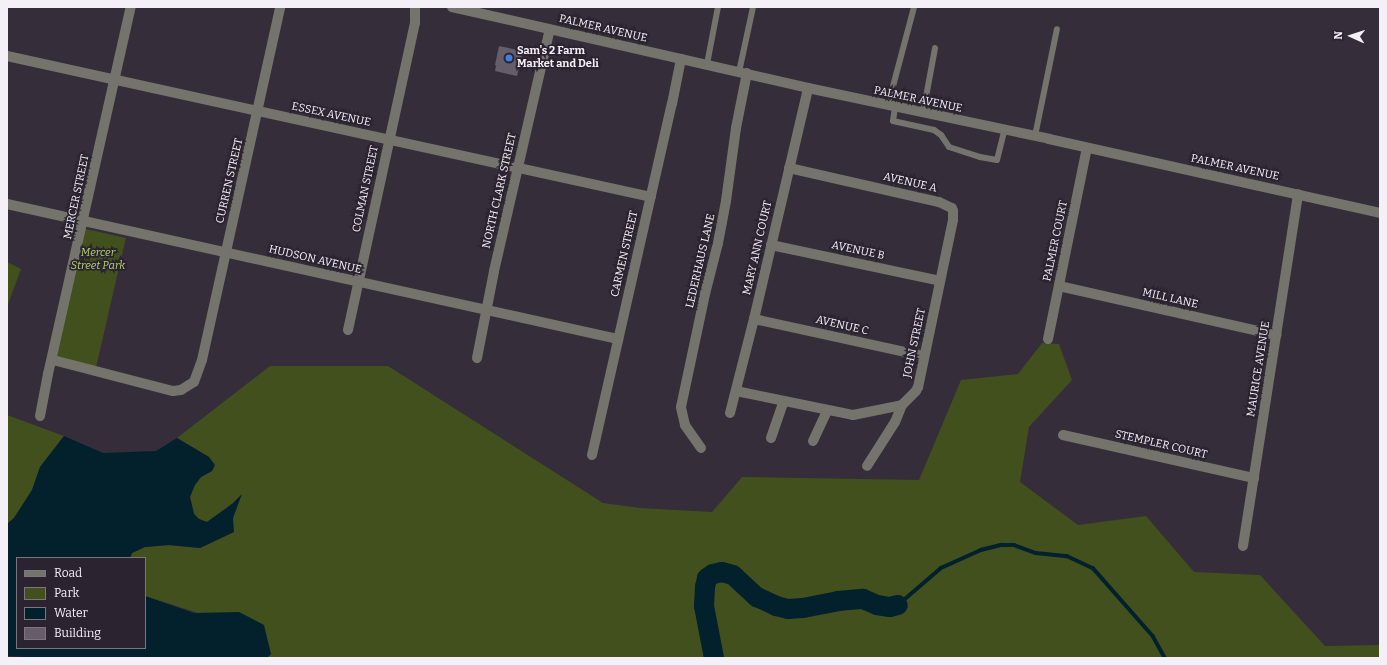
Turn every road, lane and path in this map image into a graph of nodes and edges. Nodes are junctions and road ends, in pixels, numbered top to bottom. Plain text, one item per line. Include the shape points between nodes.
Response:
1 (131, 7) edge
2 (280, 7) edge
3 (415, 7) edge
4 (452, 7) edge
5 (718, 7) edge
6 (753, 7) edge
7 (914, 7) edge
8 (550, 29) junction
9 (1057, 29) dead end
10 (936, 48) dead end
11 (7, 56) edge
12 (681, 58) junction
13 (707, 64) junction
14 (743, 73) junction
15 (115, 80) junction
16 (808, 88) junction
17 (891, 106) junction
18 (258, 112) junction
19 (923, 113) junction
20 (936, 115) junction
21 (934, 130) junction
22 (1004, 131) junction
23 (1035, 136) junction
24 (389, 140) junction
25 (1087, 148) junction
26 (789, 168) junction
27 (518, 169) junction
28 (1298, 194) junction
29 (651, 197) junction
30 (7, 204) edge
31 (1380, 213) edge
32 (84, 221) junction
33 (771, 245) junction
34 (226, 252) junction
35 (358, 281) junction
36 (940, 281) junction
37 (1059, 286) junction
38 (487, 310) junction
39 (754, 319) junction
40 (348, 330) dead end
41 (1277, 335) junction
42 (618, 339) junction
43 (1048, 339) dead end
44 (924, 356) junction
45 (477, 358) dead end
46 (53, 360) junction
47 (736, 390) junction
48 (784, 402) junction
49 (902, 405) junction
50 (827, 411) junction
51 (730, 413) dead end
52 (40, 416) dead end
53 (1063, 435) dead end
54 (771, 438) dead end
55 (813, 441) dead end
56 (701, 448) dead end
57 (592, 455) dead end
58 (867, 466) dead end
59 (1254, 478) junction
60 (1243, 546) dead end

1 - 15 street, MERCER STREET
2 - 18 street, CURREN STREET
3 - 24 street, COLMAN STREET via 415,23
4 - 8 street, PALMER AVENUE
5 - 13 lane
6 - 14 lane
7 - 17 lane
8 - 12 street, PALMER AVENUE
8 - 27 street, NORTH CLARK STREET
9 - 23 lane
10 - 19 lane
11 - 15 street, ESSEX AVENUE
12 - 13 street, PALMER AVENUE
12 - 29 street, CARMEN STREET
13 - 14 street, PALMER AVENUE
14 - 16 street, PALMER AVENUE
14 - 56 street, LEDERHAUS LANE via 726,201 681,407 685,425
15 - 18 street, ESSEX AVENUE
15 - 32 street, MERCER STREET
16 - 17 street, PALMER AVENUE
16 - 26 street, MARY ANN COURT
17 - 19 street, PALMER AVENUE
17 - 21 lane via 893,121
18 - 24 street, ESSEX AVENUE
18 - 34 street, CURREN STREET
19 - 20 street, PALMER AVENUE
20 - 21 lane
20 - 22 street, PALMER AVENUE
21 - 22 lane via 941,134 949,147 997,160
22 - 23 street, PALMER AVENUE
23 - 25 street, PALMER AVENUE
24 - 27 street, ESSEX AVENUE
24 - 35 street, COLMAN STREET
25 - 28 street, PALMER AVENUE
25 - 37 street, PALMER COURT
26 - 33 street, MARY ANN COURT
26 - 36 street, AVENUE A via 939,202 952,208 953,220
27 - 29 street, ESSEX AVENUE
27 - 38 street, NORTH CLARK STREET
28 - 31 street, PALMER AVENUE
28 - 41 street, MAURICE AVENUE
29 - 42 street, CARMEN STREET
30 - 32 street, HUDSON AVENUE
32 - 34 street, HUDSON AVENUE
32 - 46 street, MERCER STREET
33 - 36 street, AVENUE B
33 - 39 street, MARY ANN COURT
34 - 35 street, HUDSON AVENUE
34 - 46 street, CURREN STREET via 202,360 194,382 174,391
35 - 38 street, HUDSON AVENUE
35 - 40 street, COLMAN STREET
36 - 44 street, JOHN STREET
37 - 41 street, MILL LANE
37 - 43 street, PALMER COURT
38 - 42 street, HUDSON AVENUE
38 - 45 street, NORTH CLARK STREET
39 - 44 street, AVENUE C
39 - 47 street, MARY ANN COURT
41 - 59 street, MAURICE AVENUE
42 - 57 street, CARMEN STREET
44 - 49 street, JOHN STREET via 916,391
46 - 52 street, MERCER STREET
47 - 48 street
47 - 51 street, MARY ANN COURT
48 - 50 street
48 - 54 street
49 - 50 street via 853,416
49 - 58 street, JOHN STREET via 895,422
50 - 55 street
53 - 59 street, STEMPLER COURT
59 - 60 street, MAURICE AVENUE

